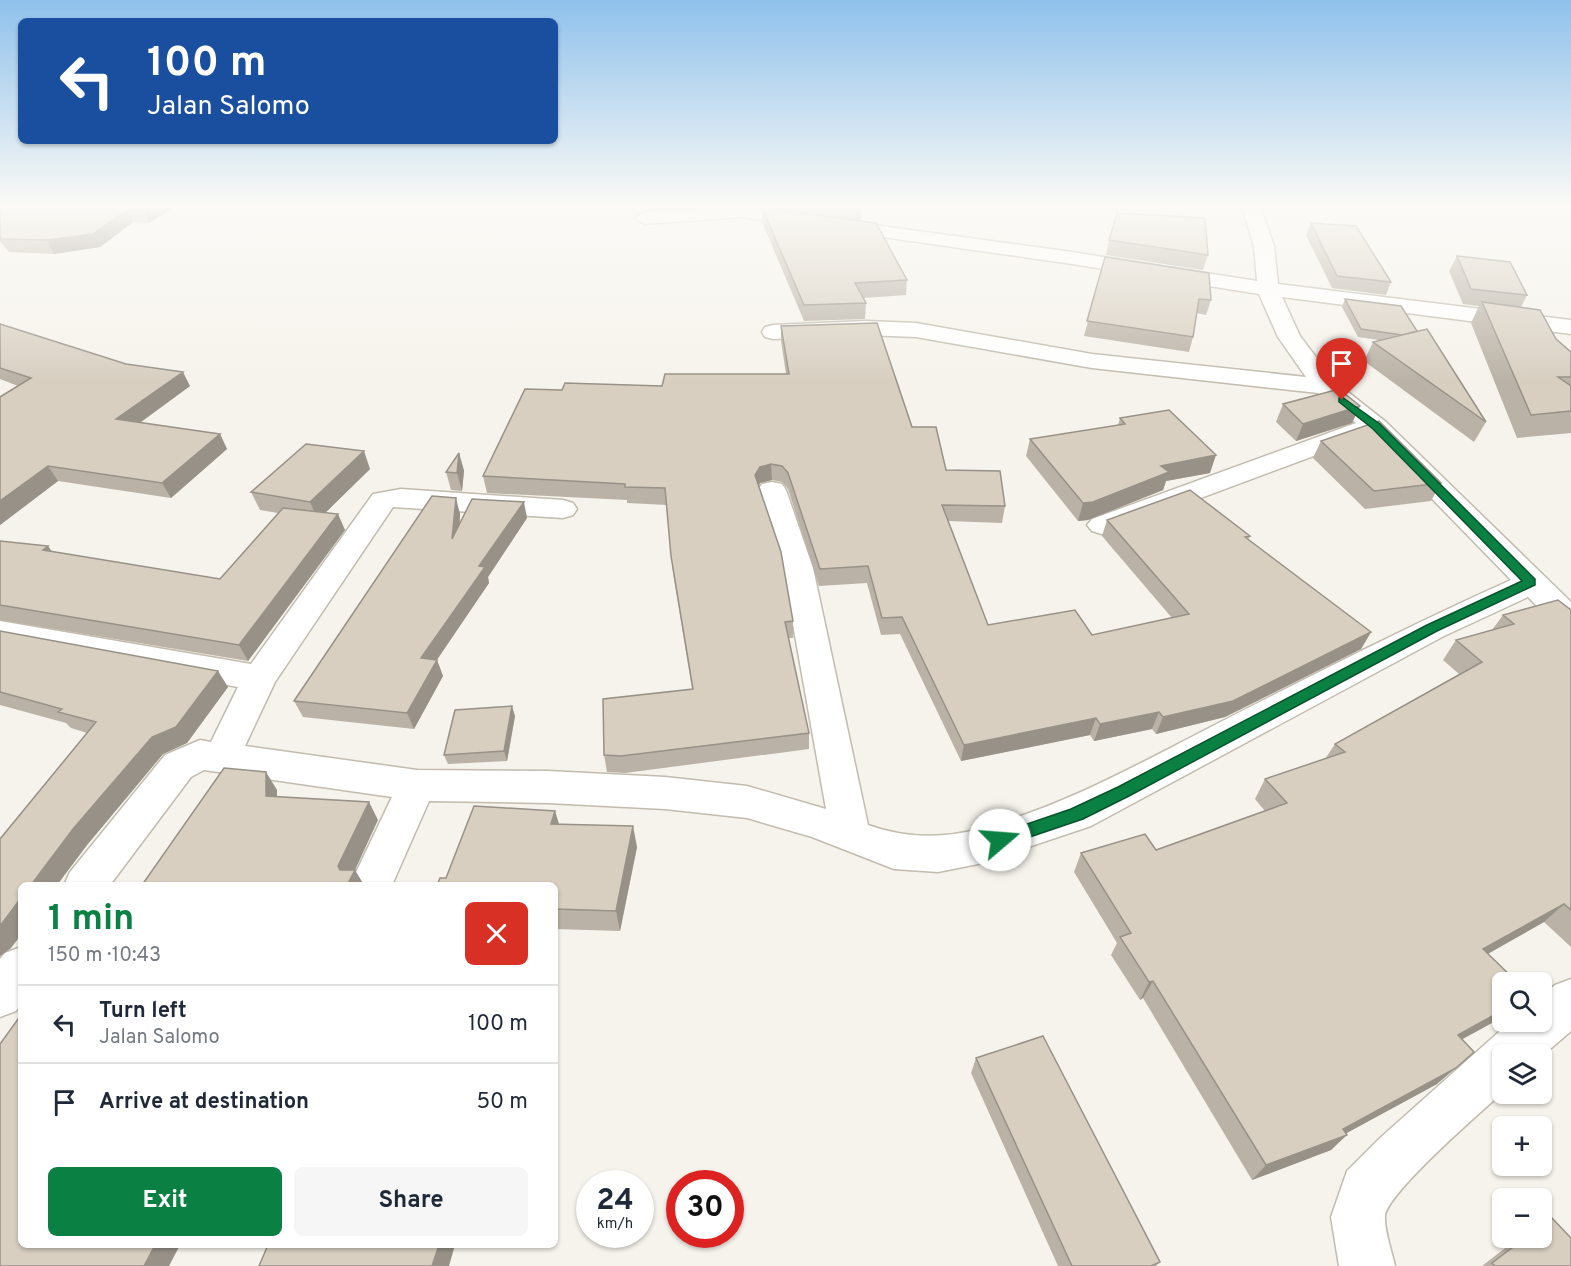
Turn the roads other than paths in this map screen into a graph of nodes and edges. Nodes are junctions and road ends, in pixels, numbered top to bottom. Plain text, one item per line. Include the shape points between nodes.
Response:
1 (1104, 263) edge
2 (1266, 263) edge
3 (1268, 289) junction
4 (1571, 327) edge
5 (773, 332) dead end
6 (1325, 386) junction
7 (1377, 427) junction
8 (772, 490) dead end
9 (563, 509) dead end
10 (1102, 525) dead end
11 (1531, 582) junction
12 (1571, 621) edge
13 (0, 632) edge
14 (260, 678) junction
15 (222, 756) junction
16 (417, 785) junction
17 (850, 837) junction
18 (88, 882) edge
19 (372, 882) edge
20 (18, 972) edge
21 (0, 995) edge
22 (1571, 1001) edge
23 (1520, 1044) edge
24 (1492, 1069) edge
25 (1367, 1266) edge

1 - 3 street
2 - 3 street
3 - 4 street
3 - 6 street via 1283,327
5 - 6 street via 916,330 1102,362
6 - 7 street
7 - 10 street via 1341,435
7 - 11 street
8 - 17 street via 798,568
9 - 14 street via 400,497 383,500
11 - 12 street
11 - 17 street via 1423,632 1077,814 978,847 938,854 894,852
13 - 14 street
14 - 15 street
15 - 16 street
15 - 18 street via 200,755 178,766
16 - 17 street via 607,790 747,802 819,823
16 - 19 street
20 - 21 street
22 - 23 street
24 - 25 street via 1366,1190 1358,1217

